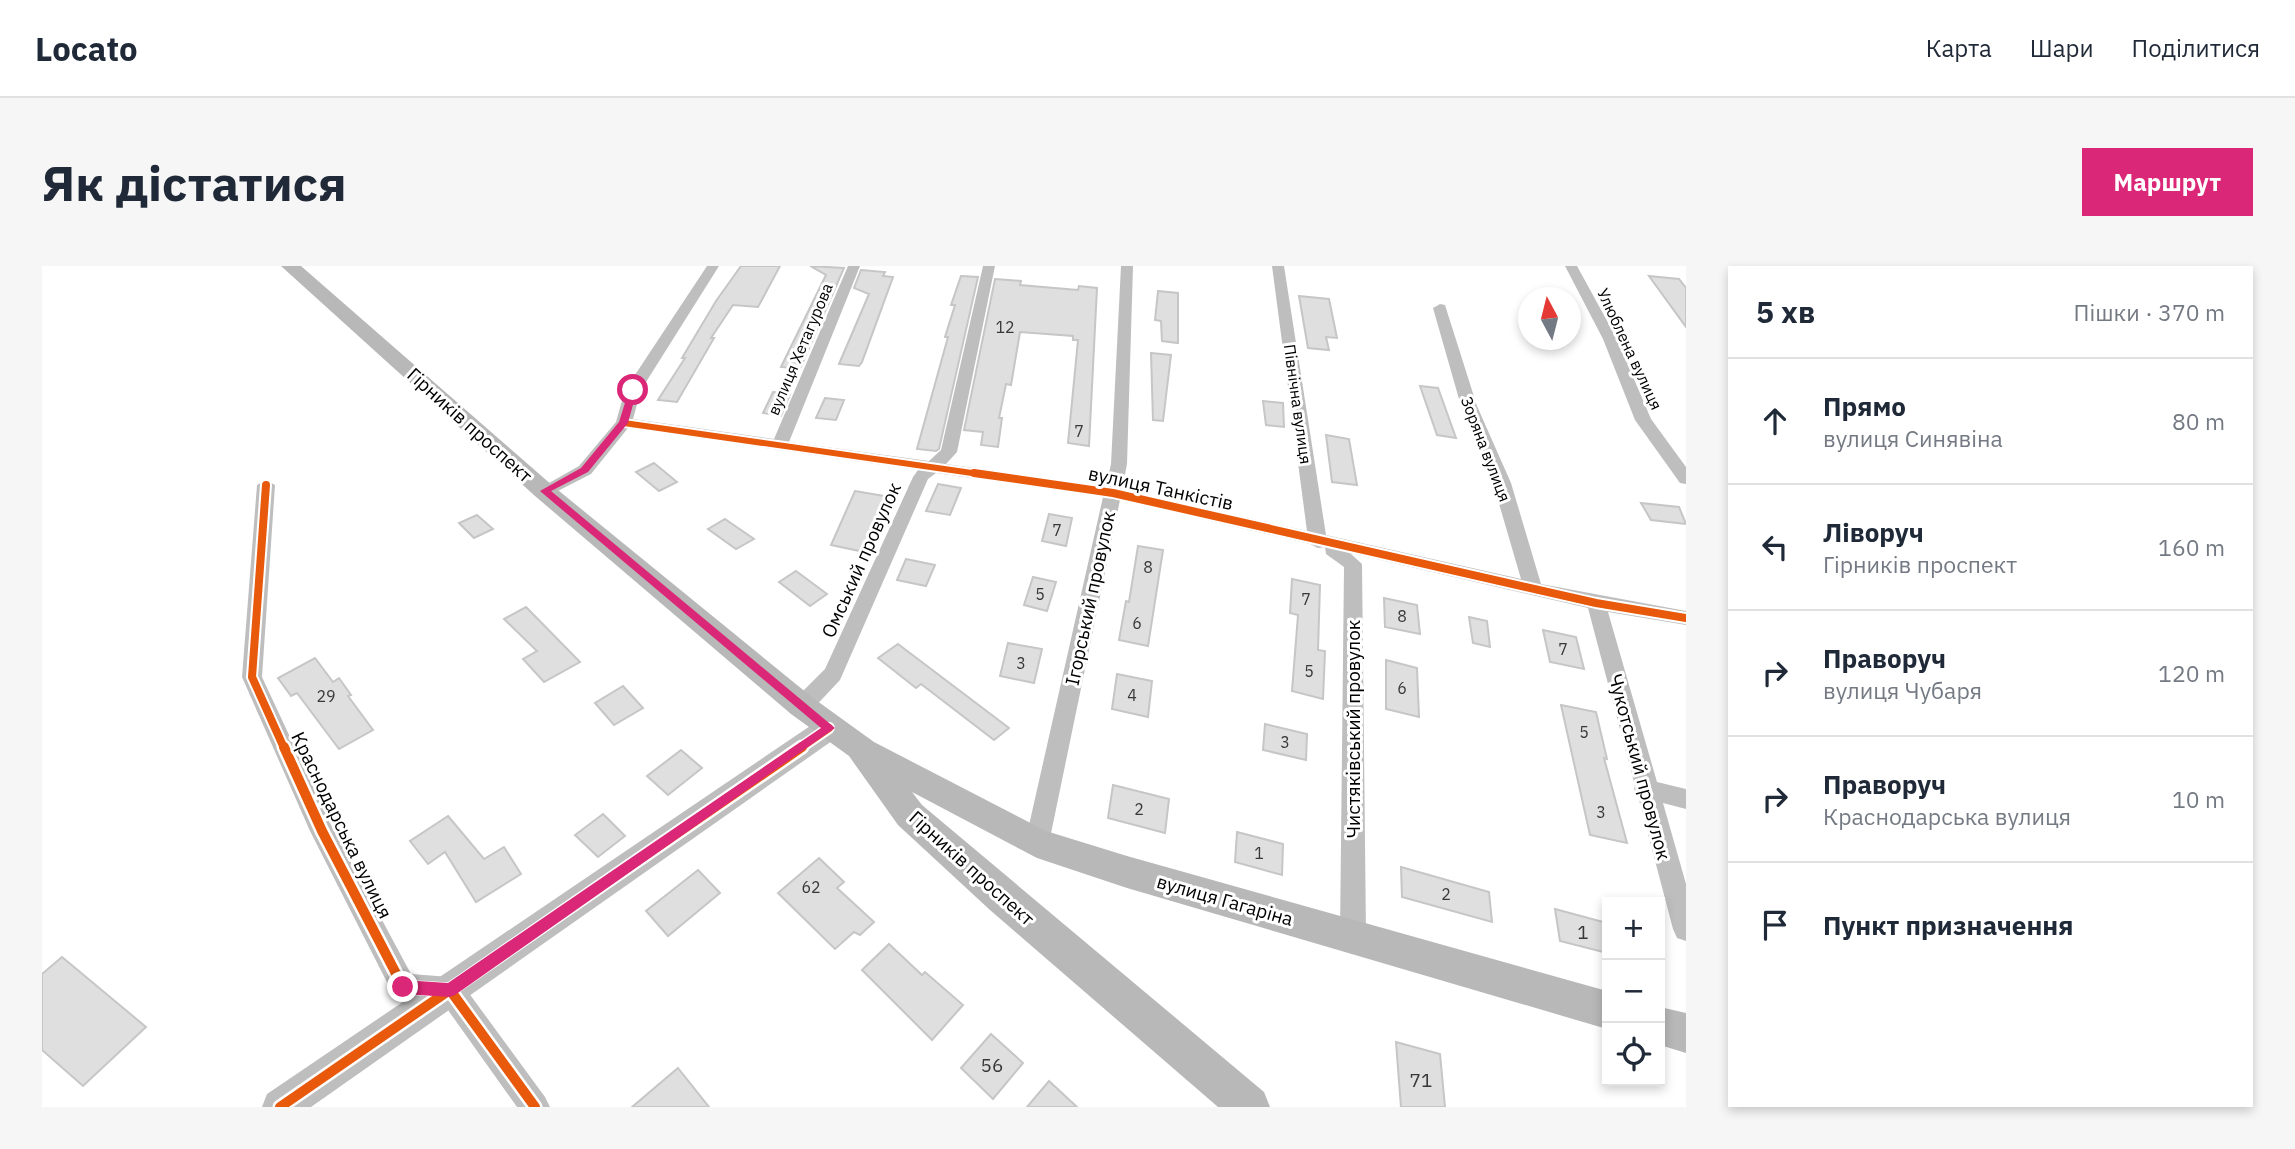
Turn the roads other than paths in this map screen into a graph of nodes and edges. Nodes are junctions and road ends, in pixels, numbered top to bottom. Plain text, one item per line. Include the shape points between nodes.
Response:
1 (290, 266) edge
2 (713, 266) edge
3 (854, 266) edge
4 (989, 266) edge
5 (1127, 266) edge
6 (1278, 266) edge
7 (1570, 266) edge
8 (1440, 308) dead end
9 (624, 423) junction
10 (779, 446) junction
11 (932, 467) junction
12 (1686, 479) edge
13 (266, 485) dead end
14 (544, 491) junction
15 (1113, 493) junction
16 (1318, 542) junction
17 (1534, 589) junction
18 (1596, 603) junction
19 (1686, 618) edge
20 (802, 706) junction
21 (829, 728) junction
22 (860, 747) junction
23 (1645, 789) junction
24 (1686, 799) edge
25 (1037, 843) junction
26 (1686, 929) edge
27 (1353, 935) junction
28 (450, 990) junction
29 (1602, 1009) edge
30 (1665, 1027) edge
31 (1686, 1033) edge
32 (280, 1107) edge
33 (535, 1107) edge
34 (1249, 1107) edge

1 - 14 main road, Гірників проспект
2 - 9 street via 633,390
3 - 10 street, вулиця Хетагурова
4 - 11 street, Омський провулок via 949,452
5 - 15 street, Ігорський провулок via 1119,464
6 - 16 street, Північна вулиця
7 - 12 street, Улюблена вулиця via 1610,339 1643,419
8 - 17 street, Зоряна вулиця via 1469,406 1502,483
9 - 10 street, вулиця Танкістів
9 - 14 street via 585,470
10 - 11 street, вулиця Танкістів
11 - 15 street, вулиця Танкістів
11 - 20 street, Омський провулок via 921,477 833,674
13 - 28 street, Краснодарська вулиця via 252,677 322,831 403,987
14 - 20 main road, Гірників проспект
15 - 16 street, вулиця Танкістів
15 - 25 street, Ігорський провулок
16 - 17 street, вулиця Танкістів
16 - 27 street, Чистяківський провулок via 1353,564
17 - 18 street, вулиця Танкістів
18 - 19 street, вулиця Танкістів
18 - 23 street, Чукотський провулок
20 - 21 main road, Гірників проспект
21 - 22 main road, Гірників проспект
21 - 28 street
22 - 25 main road, вулиця Гагаріна
22 - 34 main road, Гірників проспект via 910,815
23 - 24 street
23 - 26 street, Чукотський провулок
25 - 27 main road, вулиця Гагаріна
27 - 29 main road, вулиця Гагаріна
28 - 32 street
28 - 33 street
30 - 31 main road

